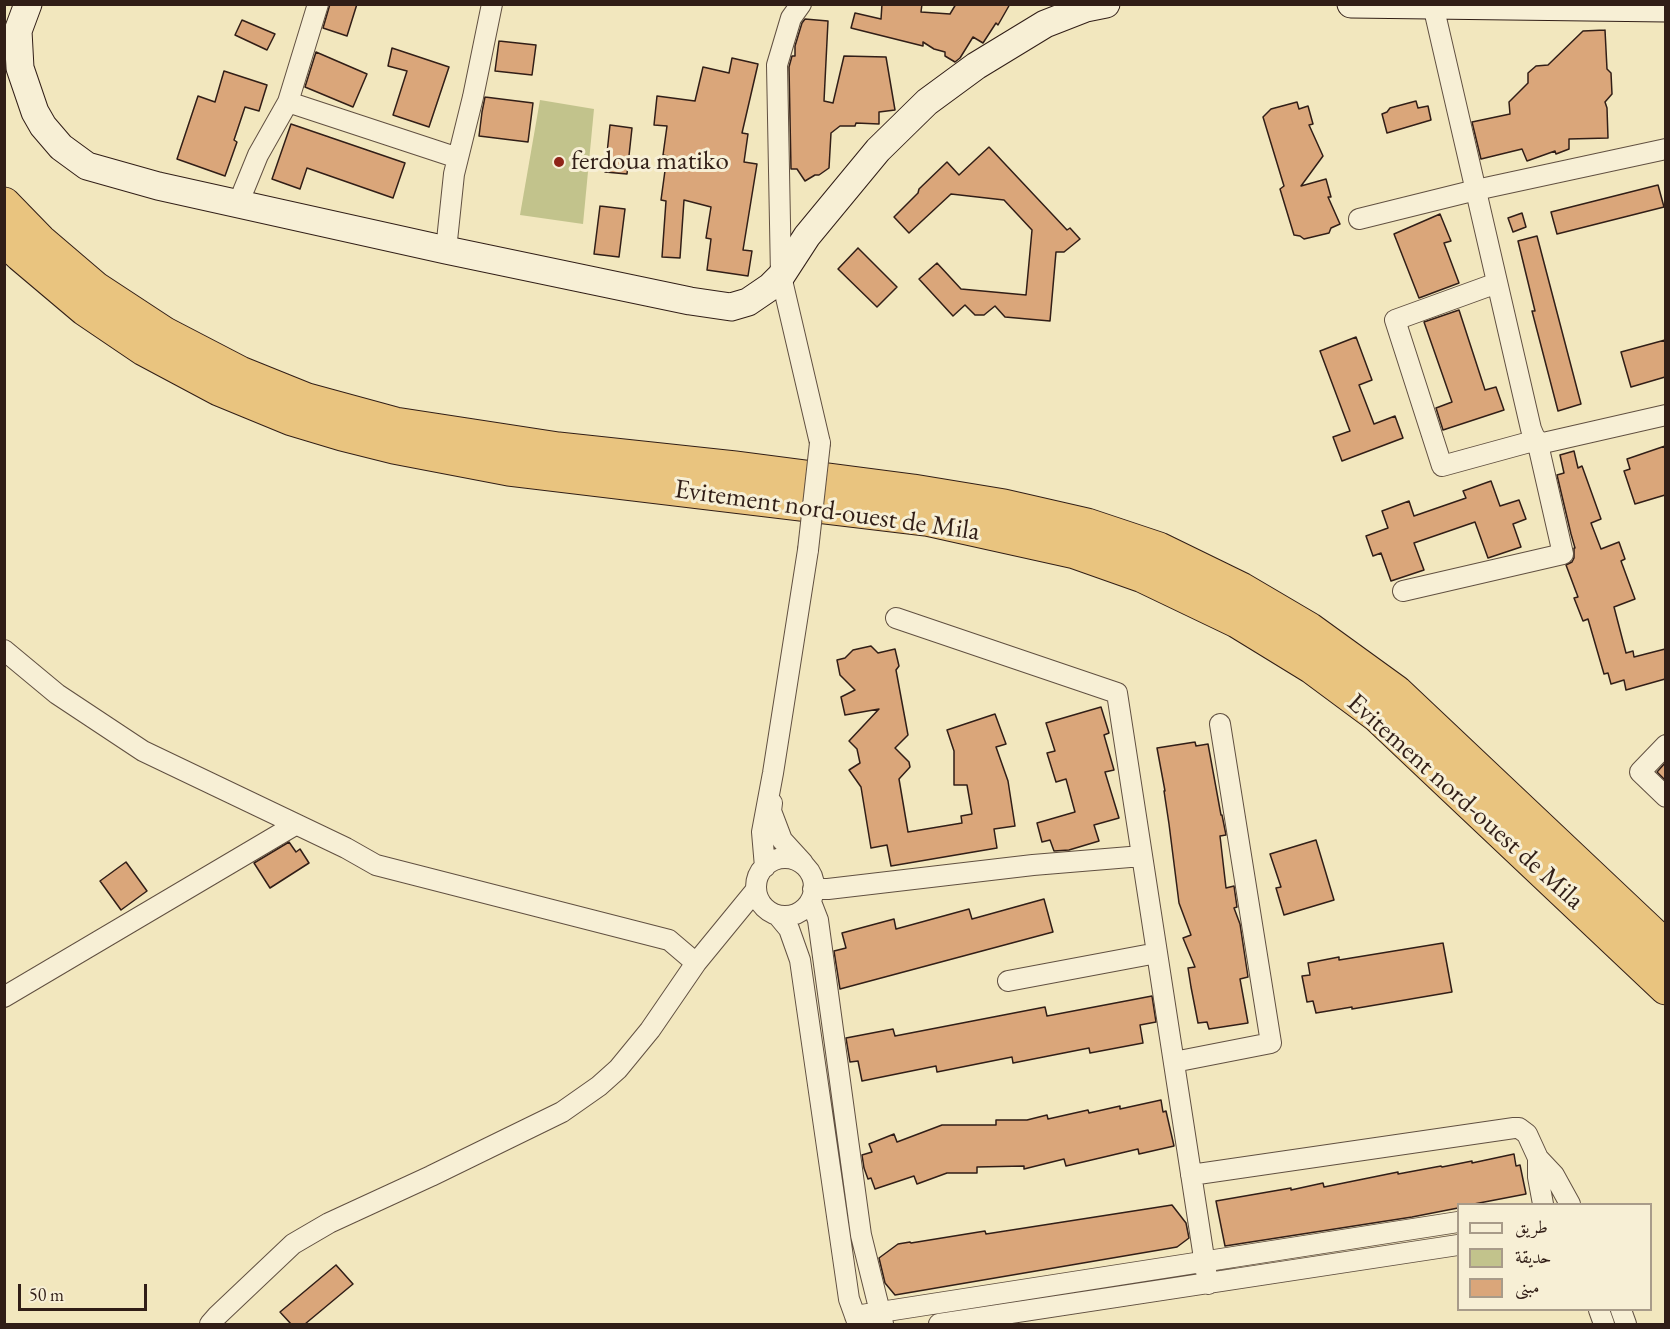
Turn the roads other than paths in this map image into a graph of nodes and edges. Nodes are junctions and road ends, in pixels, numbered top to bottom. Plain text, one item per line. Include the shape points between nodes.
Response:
1 (28, 4) edge
2 (318, 4) edge
3 (492, 4) edge
4 (801, 4) edge
5 (1106, 4) edge
6 (1351, 4) edge
7 (1433, 5) edge
8 (1665, 8) edge
9 (288, 102) junction
10 (1665, 149) edge
11 (458, 158) junction
12 (1476, 190) junction
13 (4, 204) edge
14 (238, 204) junction
15 (1359, 219) dead end
16 (4, 239) edge
17 (446, 250) junction
18 (781, 276) junction
19 (1497, 283) junction
20 (1665, 415) edge
21 (1537, 440) junction
22 (1403, 591) dead end
23 (896, 618) dead end
24 (4, 650) edge
25 (1220, 724) dead end
26 (1665, 745) edge
27 (773, 773) junction
28 (1665, 796) edge
29 (296, 825) junction
30 (1142, 856) junction
31 (765, 867) junction
32 (807, 867) junction
33 (755, 891) junction
34 (812, 895) junction
35 (779, 917) junction
36 (1665, 946) edge
37 (1157, 953) junction
38 (696, 963) junction
39 (1008, 981) dead end
40 (1665, 988) edge
41 (4, 997) edge
42 (1173, 1062) junction
43 (1538, 1158) junction
44 (1191, 1175) junction
45 (1543, 1203) edge
46 (1569, 1203) edge
47 (1457, 1222) edge
48 (1457, 1245) edge
49 (1204, 1262) junction
50 (1208, 1284) junction
51 (881, 1319) edge
52 (857, 1320) edge
53 (210, 1324) edge
54 (939, 1324) edge

1 - 14 street via 18,31 20,68 34,112 62,147 87,166
2 - 9 street
3 - 11 street
4 - 18 street via 791,18 777,65
5 - 18 street via 1045,24 976,66 927,102 879,150 807,236
6 - 7 street
7 - 8 street
7 - 12 street
9 - 11 street
9 - 14 street via 258,155
10 - 12 street
11 - 17 street
12 - 15 street
12 - 19 street
13 - 36 highway via 95,288 165,334 240,373 307,400 395,424 558,449 902,489 1004,506 1087,525 1159,549 1299,623 1396,692
14 - 17 street
16 - 40 highway, Evitement nord-ouest de Mila via 85,309 144,350 219,390 342,434 509,469 926,519 1075,552 1143,576 1237,621 1312,667 1378,716
17 - 18 street via 732,307 760,295
18 - 27 street, bridge via 820,443
19 - 21 street via 1531,429
19 - 21 street via 1395,320 1442,466
20 - 21 street via 1544,443
21 - 22 street via 1563,554
23 - 30 street via 1117,693
24 - 29 street via 57,694 142,750
25 - 42 street via 1270,1043
26 - 28 street via 1640,772
27 - 31 street via 762,832
27 - 32 street via 771,811 782,840
29 - 38 street via 376,865 669,940
29 - 41 street
30 - 34 street via 1033,864 828,889
30 - 37 street
31 - 32 street via 772,860 790,858
31 - 33 street via 759,873
32 - 34 street via 814,884
33 - 35 street via 763,908
33 - 38 street
34 - 35 street via 797,915
34 - 51 street via 861,1235
35 - 52 street via 789,929 800,960 849,1299
37 - 39 street
37 - 42 street
38 - 53 street via 650,1030 599,1086 562,1112 292,1244
42 - 44 street
43 - 44 street via 1527,1134 1514,1128
43 - 45 street
43 - 46 street via 1554,1175
44 - 49 street
47 - 49 street
48 - 50 street
49 - 50 street
49 - 51 street
50 - 54 street
51 - 52 street

